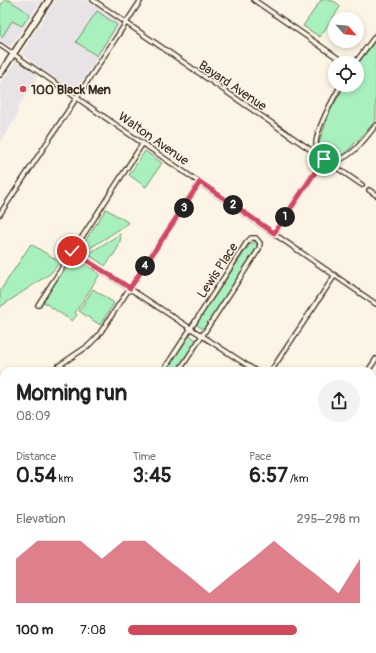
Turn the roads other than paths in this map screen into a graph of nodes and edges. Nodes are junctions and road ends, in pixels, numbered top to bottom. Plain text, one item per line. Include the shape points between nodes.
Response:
1 (49, 0) edge
2 (93, 0) edge
3 (142, 0) edge
4 (254, 0) edge
5 (126, 23) junction
6 (376, 35) edge
7 (0, 45) edge
8 (13, 54) junction
9 (335, 56) edge
10 (360, 56) edge
11 (0, 74) edge
12 (337, 92) edge
13 (77, 97) junction
14 (376, 125) edge
15 (143, 143) junction
16 (320, 156) junction
17 (324, 159) junction
18 (328, 162) junction
19 (200, 182) junction
20 (362, 185) dead end
21 (369, 190) dead end
22 (376, 195) edge
23 (0, 214) edge
24 (274, 233) junction
25 (72, 251) junction
26 (335, 275) junction
27 (130, 288) junction
28 (376, 304) edge
29 (38, 305) dead end
30 (191, 329) junction
31 (202, 336) junction
32 (57, 367) edge
33 (166, 367) edge
34 (181, 367) edge
35 (250, 367) edge
36 (274, 367) edge

1 - 8 main road
2 - 5 street, Bayard Avenue
3 - 5 street
4 - 9 street
5 - 13 street
5 - 16 street, Bayard Avenue
6 - 10 street
7 - 8 street, Walton Avenue
8 - 11 main road
8 - 13 street, Walton Avenue
12 - 16 street via 317,140 316,149
13 - 15 street, Walton Avenue
13 - 23 street
14 - 18 street via 346,156
15 - 19 street, Walton Avenue
15 - 25 street
16 - 17 street, Bayard Avenue
17 - 18 street, Bayard Avenue
17 - 24 street
18 - 20 street, Bayard Avenue
19 - 24 street, Walton Avenue
19 - 27 street
21 - 22 street
24 - 26 street, Walton Avenue
25 - 27 street
25 - 29 street
26 - 28 street, Walton Avenue
26 - 36 street
27 - 30 street
27 - 32 street via 94,341
30 - 31 street
30 - 31 street, Lewis Place via 247,242 254,237 258,239 259,249
30 - 33 street, Lewis Place
31 - 34 street, Lewis Place
31 - 35 street

